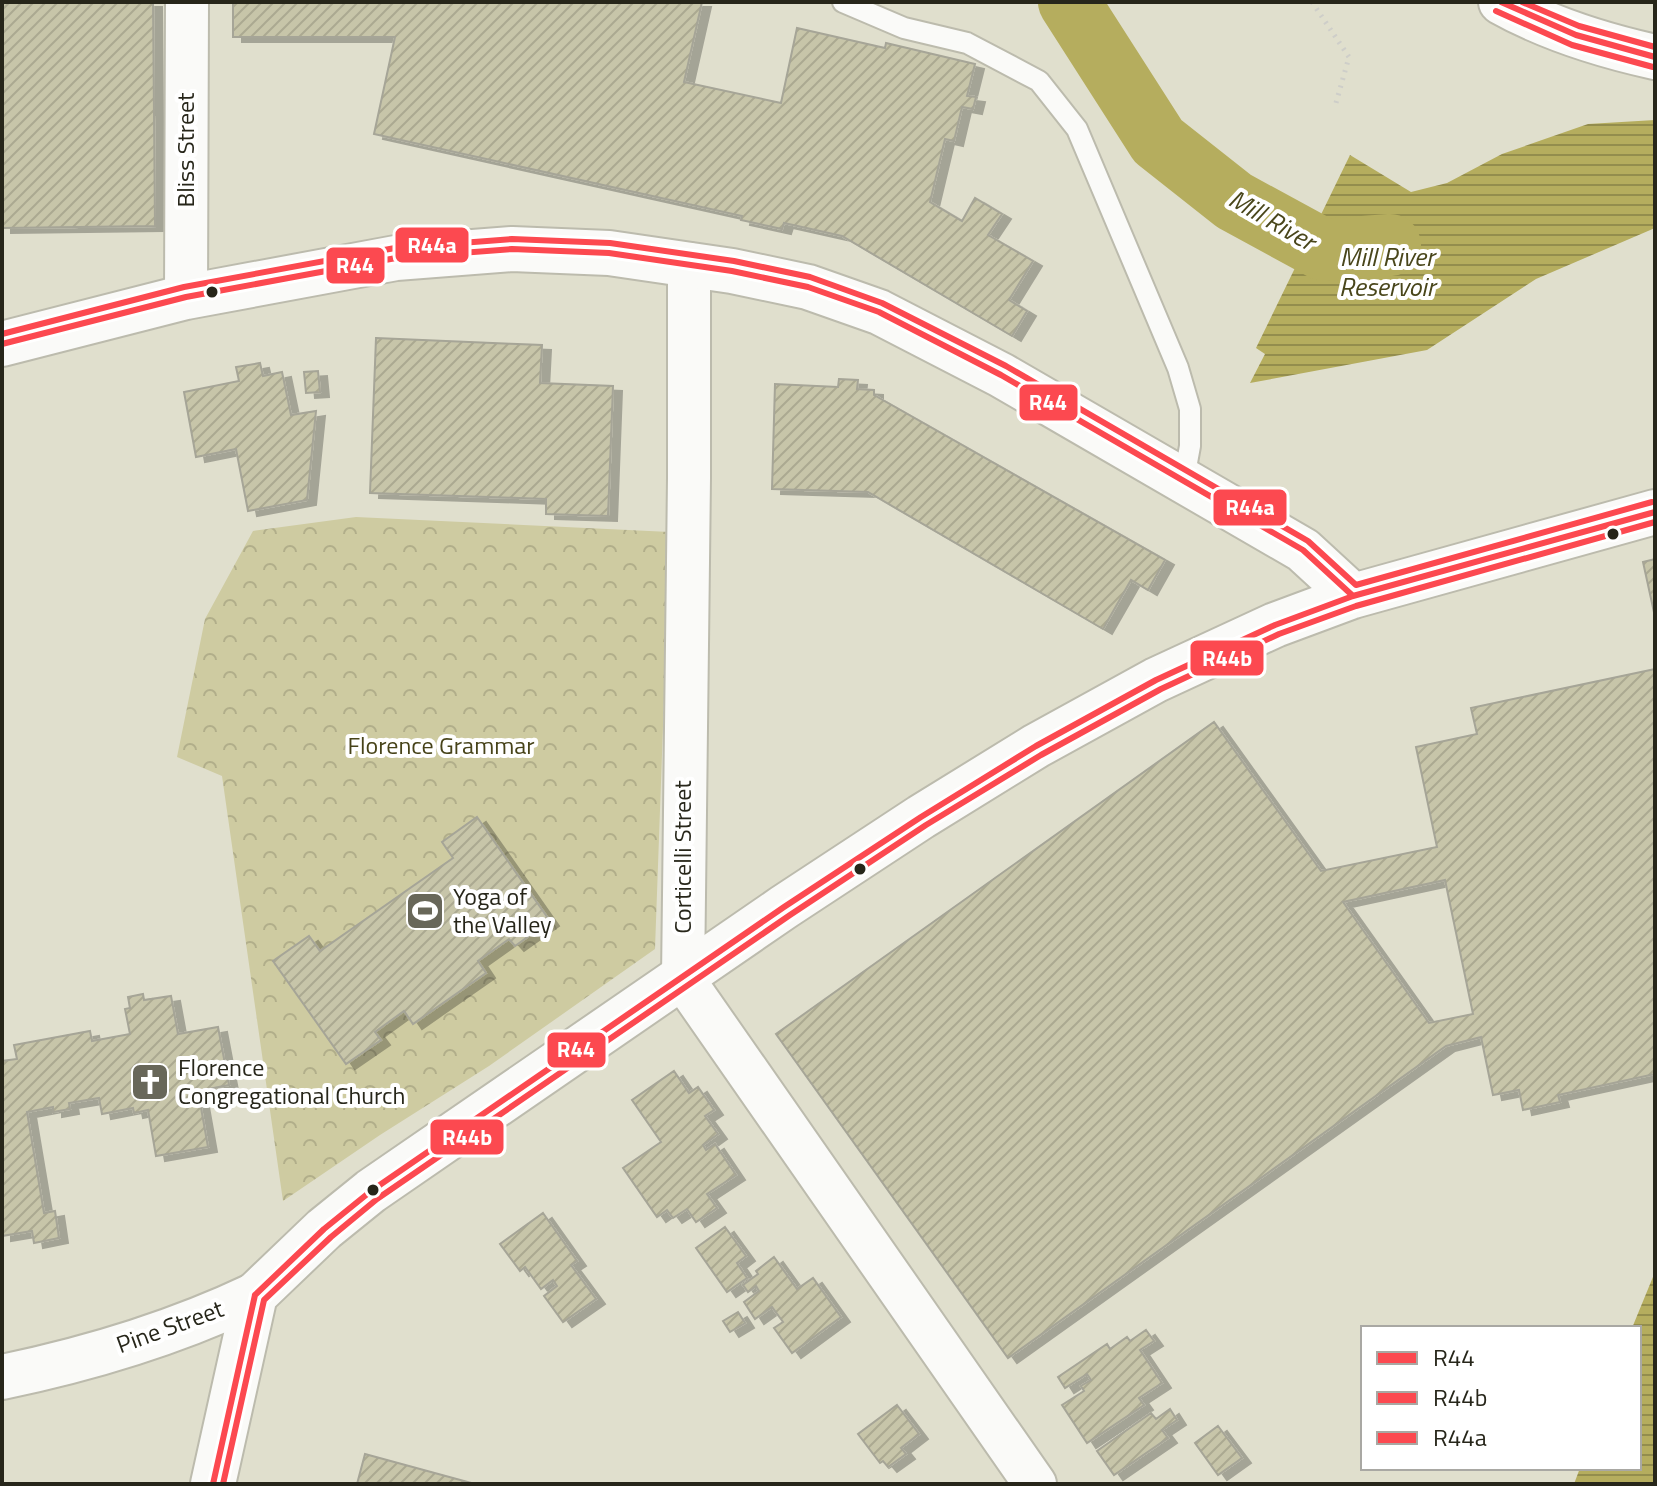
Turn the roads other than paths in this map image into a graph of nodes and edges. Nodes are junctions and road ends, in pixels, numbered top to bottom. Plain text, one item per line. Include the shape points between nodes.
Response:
1 (187, 2) edge
2 (843, 2) edge
3 (1501, 2) edge
4 (1655, 57) edge
5 (689, 264) junction
6 (186, 297) junction
7 (2, 344) edge
8 (1184, 479) junction
9 (1655, 512) edge
10 (1353, 596) junction
11 (683, 979) junction
12 (255, 1295) junction
13 (2, 1377) edge
14 (213, 1484) edge
15 (1035, 1484) edge

1 - 6 street, Bliss Street
2 - 8 lane via 904,28 967,43 1005,62 1039,81 1077,129 1182,382 1190,409
3 - 4 main road via 1590,41
5 - 6 main road via 609,253 512,249 396,258
5 - 8 main road via 808,287 879,312
5 - 11 street, Corticelli Street
6 - 7 main road
8 - 10 main road via 1303,550
9 - 10 main road, Pine Street
10 - 11 main road, Pine Street via 1156,680 1036,746
11 - 12 main road, Pine Street via 371,1191
11 - 15 street
12 - 13 main road, Pine Street via 178,1329
12 - 14 main road

